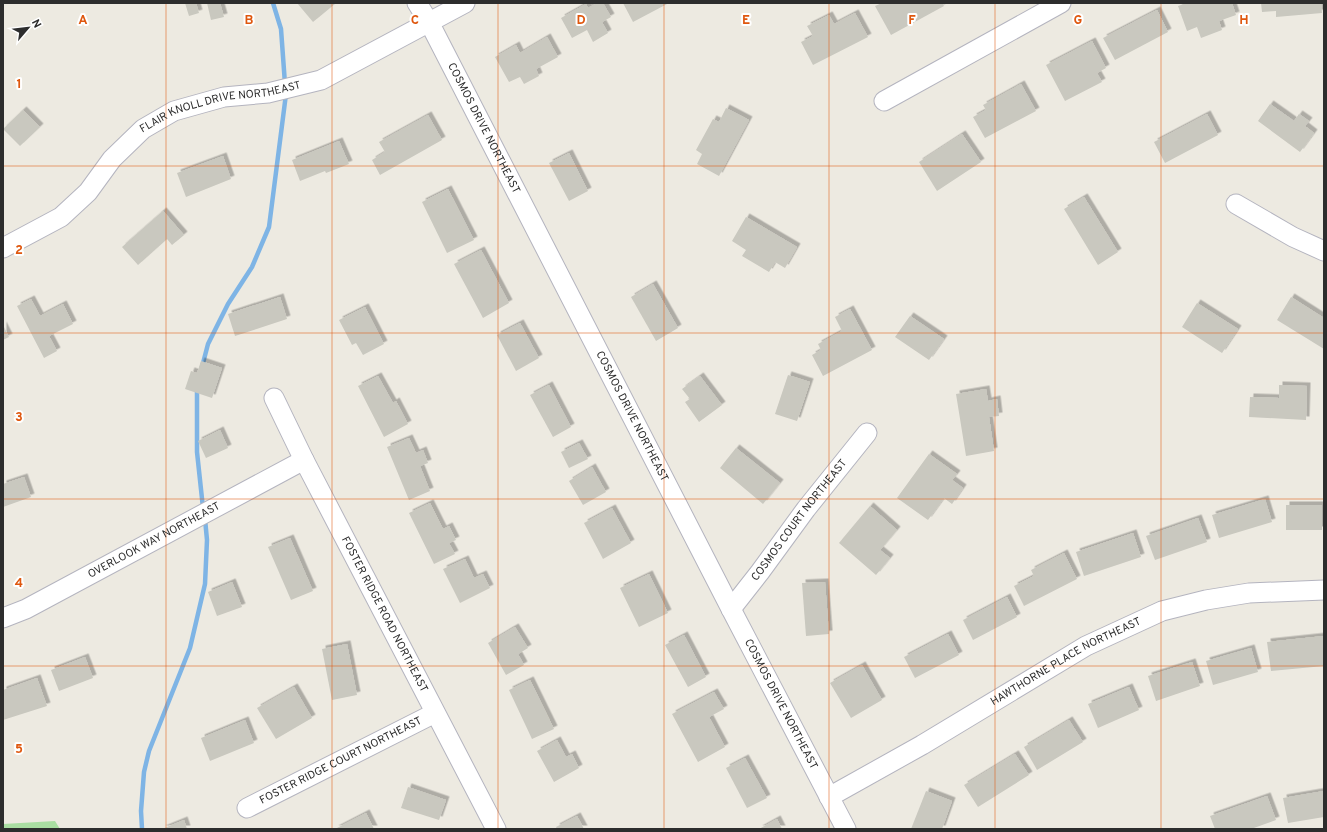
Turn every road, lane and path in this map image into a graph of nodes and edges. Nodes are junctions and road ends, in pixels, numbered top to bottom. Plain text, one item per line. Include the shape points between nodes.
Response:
1 (417, 3) edge
2 (465, 3) edge
3 (1061, 3) edge
4 (429, 22) junction
5 (884, 101) dead end
6 (1236, 204) dead end
7 (3, 248) edge
8 (1324, 251) edge
9 (274, 398) dead end
10 (868, 433) dead end
11 (304, 460) junction
12 (1324, 590) edge
13 (731, 608) junction
14 (3, 618) edge
15 (435, 713) junction
16 (829, 797) junction
17 (247, 808) dead end
18 (496, 829) edge
19 (846, 829) edge

1 - 4 street, COSMOS DRIVE NORTHEAST
2 - 4 street, FLAIR KNOLL DRIVE NORTHEAST
3 - 5 street
4 - 7 street, FLAIR KNOLL DRIVE NORTHEAST via 321,80 268,93 224,97 174,111 143,129 112,159 88,192 61,217
4 - 13 street, COSMOS DRIVE NORTHEAST
6 - 8 street via 1293,237
9 - 11 street, FOSTER RIDGE ROAD NORTHEAST
10 - 13 street, COSMOS COURT NORTHEAST
11 - 14 street, OVERLOOK WAY NORTHEAST via 26,609
11 - 15 street, FOSTER RIDGE ROAD NORTHEAST
12 - 16 street, HAWTHORNE PLACE NORTHEAST via 1249,593 1162,611 1086,646 922,745
13 - 16 street, COSMOS DRIVE NORTHEAST
15 - 17 street, FOSTER RIDGE COURT NORTHEAST
15 - 18 street, FOSTER RIDGE ROAD NORTHEAST
16 - 19 street, COSMOS DRIVE NORTHEAST

